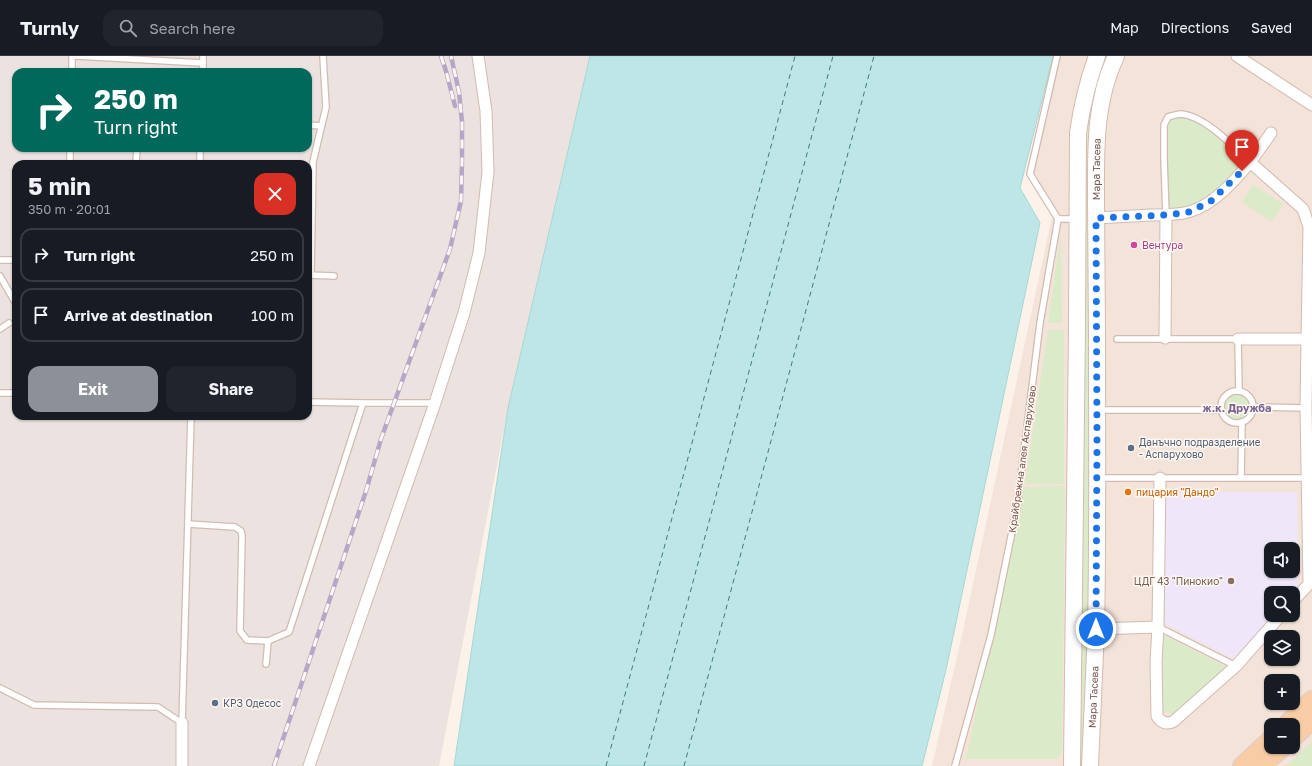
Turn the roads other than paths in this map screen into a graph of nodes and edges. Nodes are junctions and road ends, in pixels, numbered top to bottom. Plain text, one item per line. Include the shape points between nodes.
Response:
1 (72, 56) edge
2 (76, 56) edge
3 (203, 56) edge
4 (323, 56) edge
5 (478, 56) edge
6 (1057, 56) edge
7 (1097, 56) edge
8 (1116, 56) edge
9 (1237, 56) edge
10 (203, 63) junction
11 (72, 68) edge
12 (203, 68) edge
13 (1312, 105) edge
14 (312, 125) edge
15 (321, 126) junction
16 (1271, 133) dead end
17 (1250, 162) junction
18 (312, 200) edge
19 (1166, 215) junction
20 (1096, 218) junction
21 (1058, 219) junction
22 (1078, 219) junction
23 (1311, 227) edge
24 (0, 260) edge
25 (12, 260) edge
26 (312, 275) edge
27 (0, 276) edge
28 (334, 276) dead end
29 (12, 297) edge
30 (9, 323) dead end
31 (0, 328) edge
32 (1166, 338) junction
33 (1117, 339) dead end
34 (1238, 339) junction
35 (1307, 339) junction
36 (1239, 392) junction
37 (0, 393) edge
38 (12, 393) edge
39 (312, 402) edge
40 (363, 403) junction
41 (435, 403) junction
42 (1253, 407) junction
43 (1306, 408) junction
44 (1097, 410) junction
45 (1222, 410) junction
46 (192, 420) edge
47 (1242, 422) junction
48 (1241, 477) junction
49 (1097, 478) junction
50 (1160, 478) junction
51 (1307, 478) junction
52 (188, 524) junction
53 (1310, 584) edge
54 (1300, 595) edge
55 (1275, 622) edge
56 (1158, 627) junction
57 (1096, 629) junction
58 (268, 641) junction
59 (266, 664) dead end
60 (1236, 666) junction
61 (0, 688) edge
62 (1312, 700) edge
63 (1293, 718) edge
64 (1312, 720) edge
65 (182, 723) junction
66 (1300, 731) edge
67 (1264, 746) edge
68 (1275, 754) edge
69 (182, 766) edge
70 (309, 766) edge
71 (955, 766) edge
72 (1072, 766) edge
73 (1090, 766) edge
74 (1242, 766) edge
75 (1262, 766) edge

1 - 11 lane
2 - 10 lane
3 - 10 lane
4 - 15 lane via 326,107
5 - 41 street via 486,112 488,172 478,253 464,313
6 - 21 lane via 1030,174
7 - 22 main road, Мара Тасева via 1087,82 1078,133
8 - 20 main road, Мара Тасева via 1103,90 1098,115
9 - 13 street
10 - 12 lane
14 - 15 lane
15 - 18 lane via 313,162
16 - 17 street
17 - 19 street via 1211,201 1189,212
17 - 19 lane via 1209,126 1180,114 1168,117 1164,125
17 - 23 street via 1303,209
19 - 20 street
19 - 32 street
20 - 44 main road, Мара Тасева
21 - 22 lane
21 - 71 lane, Крайбрежна алея Аспарухово via 1040,323 1017,507 991,635
22 - 72 main road, Мара Тасева
23 - 35 street
24 - 25 lane
26 - 28 lane
27 - 29 lane
30 - 31 lane
32 - 33 lane
32 - 34 lane
34 - 35 street
34 - 36 lane
35 - 43 street
36 - 42 lane via 1247,395
36 - 45 lane via 1234,391 1226,396 1221,405
37 - 38 lane
39 - 40 lane
40 - 41 lane
40 - 58 lane via 289,632
41 - 70 street
42 - 43 lane
42 - 47 lane via 1250,416
43 - 51 street
44 - 45 lane
44 - 49 main road, Мара Тасева
45 - 47 lane via 1227,419 1236,423
46 - 52 lane
47 - 48 lane
48 - 50 lane
48 - 51 lane
49 - 50 lane
49 - 57 main road, Мара Тасева
50 - 56 street
51 - 53 street
52 - 58 lane via 235,527 241,531 240,631 247,640
52 - 65 lane
53 - 54 street
55 - 60 street
56 - 57 street
56 - 60 lane
56 - 60 street via 1157,712 1159,719 1164,723 1174,721
57 - 73 main road, Мара Тасева
58 - 59 lane
61 - 65 lane via 34,705 158,707
62 - 63 main road
64 - 66 main road
65 - 69 street
67 - 74 main road
68 - 75 main road

